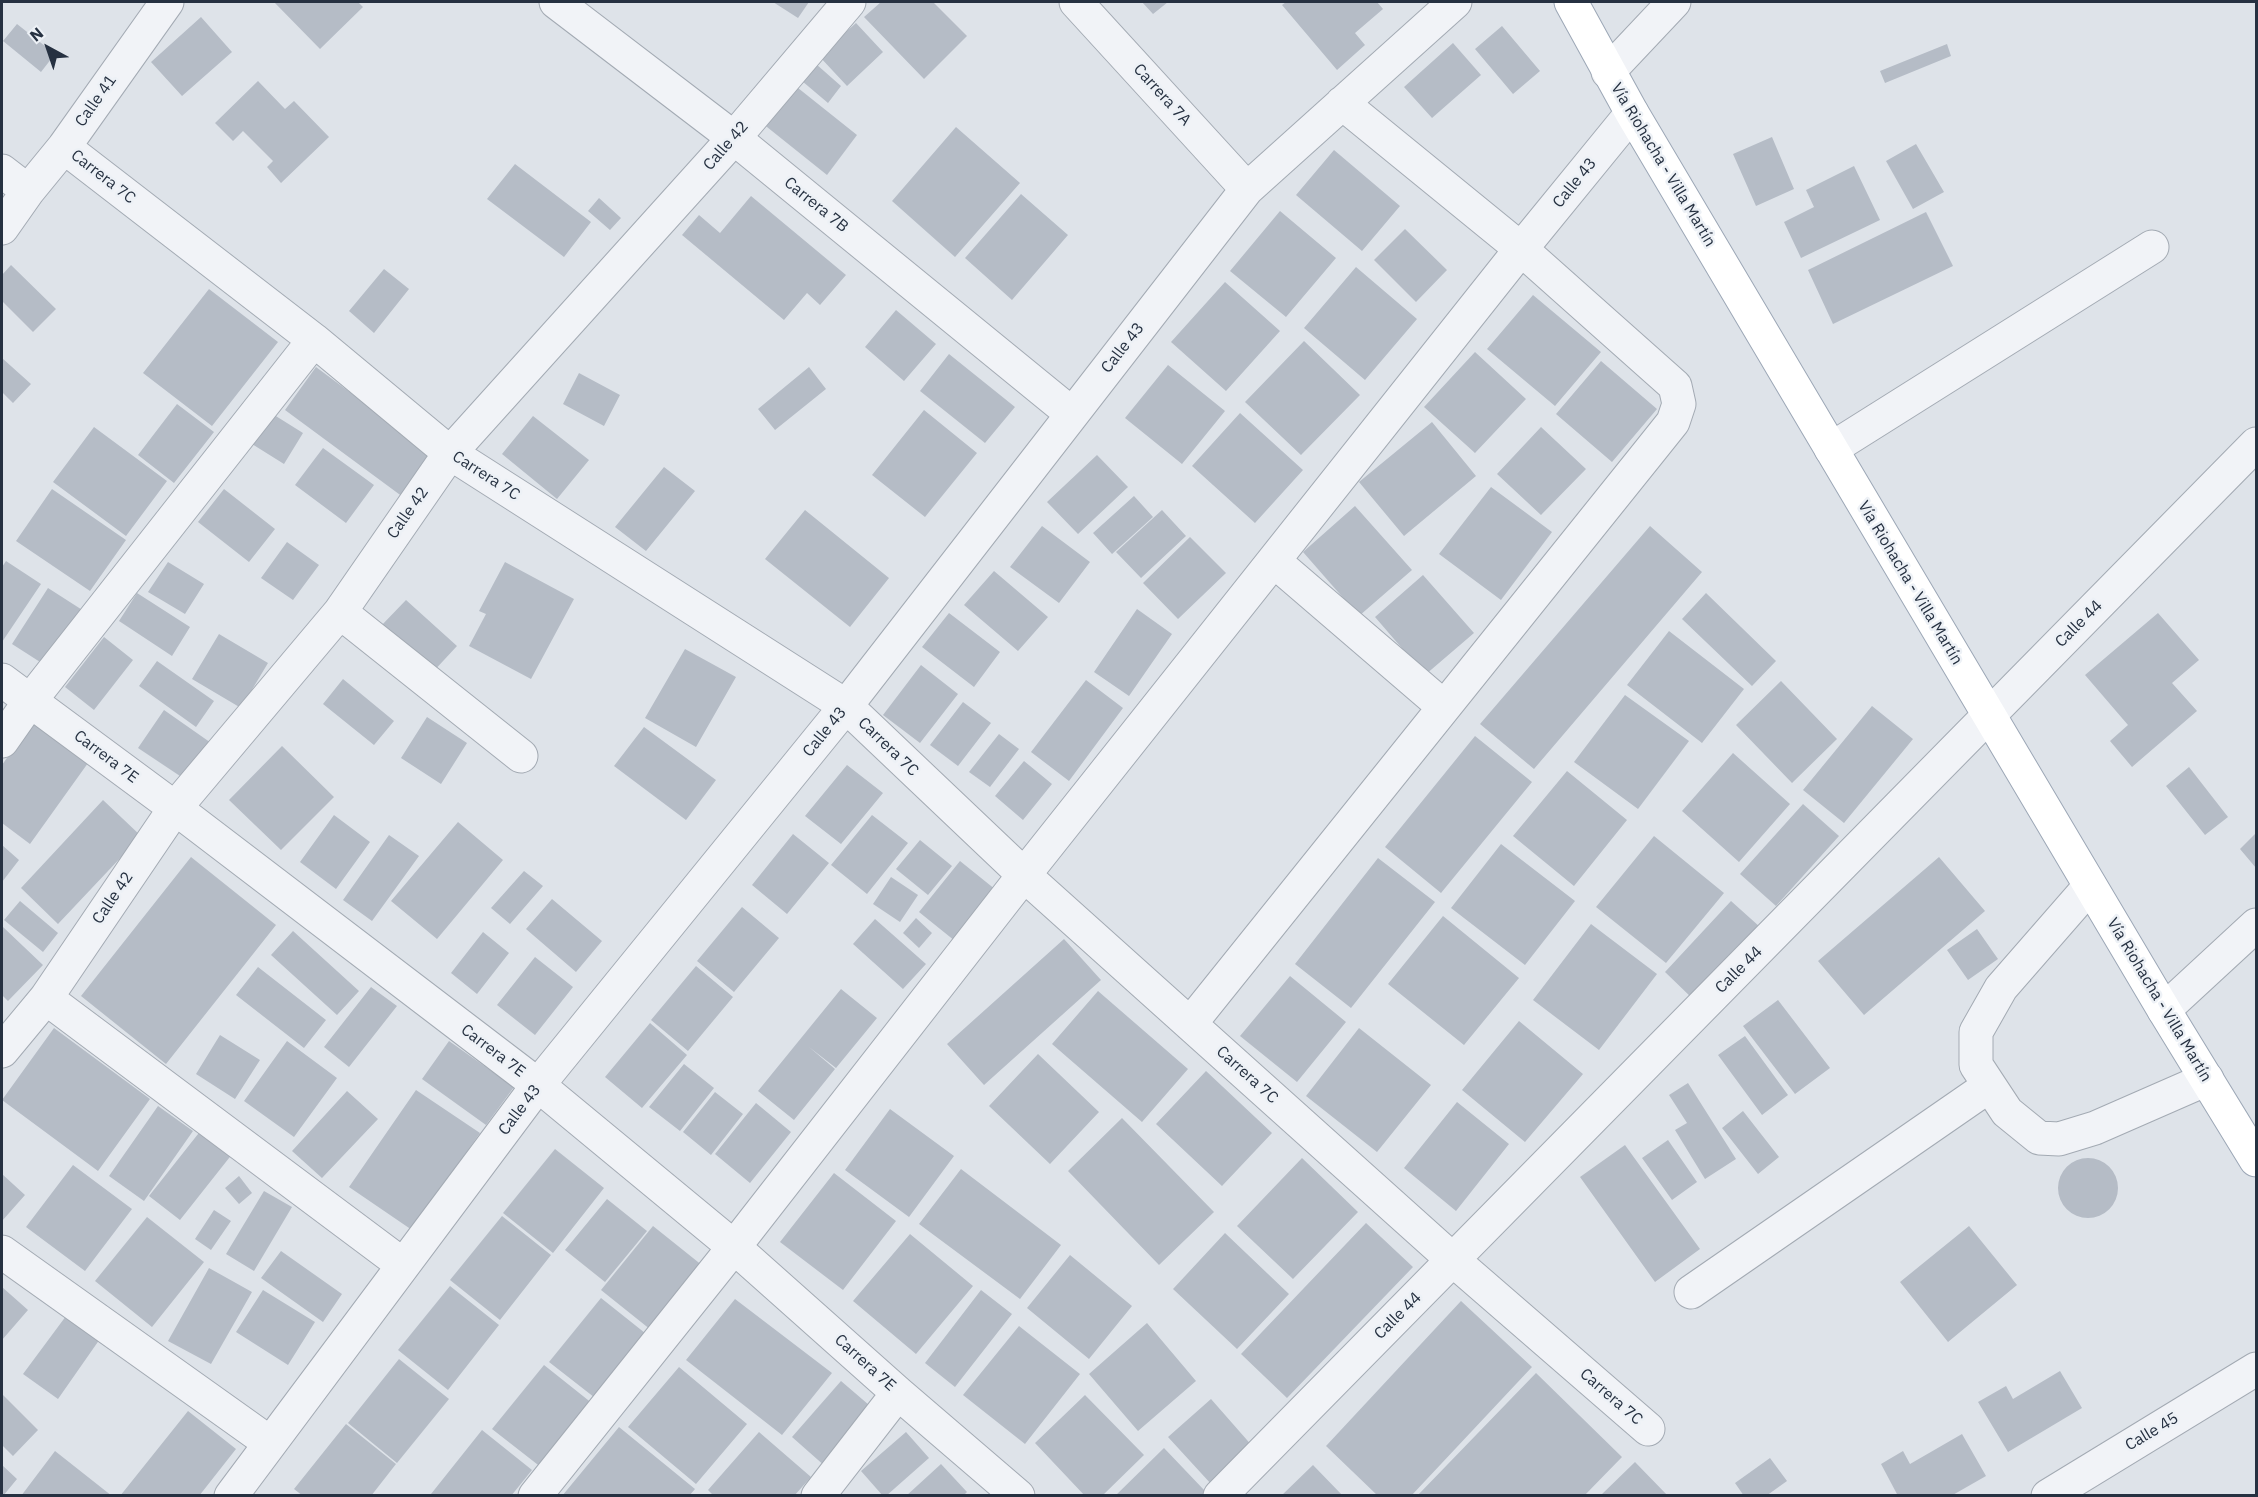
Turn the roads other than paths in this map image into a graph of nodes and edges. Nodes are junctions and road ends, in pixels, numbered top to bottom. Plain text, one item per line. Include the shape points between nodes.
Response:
1 (166, 2) edge
2 (556, 2) edge
3 (849, 2) edge
4 (1076, 2) edge
5 (1455, 2) edge
6 (1571, 2) edge
7 (1674, 2) edge
8 (1608, 72) junction
9 (1342, 103) junction
10 (1632, 113) junction
11 (734, 138) junction
12 (64, 147) junction
13 (2, 171) edge
14 (1247, 189) junction
15 (28, 191) junction
16 (2, 228) edge
17 (2152, 247) dead end
18 (1521, 249) junction
19 (314, 340) junction
20 (1072, 414) junction
21 (2256, 444) edge
22 (1831, 448) junction
23 (450, 453) junction
24 (1274, 561) junction
25 (340, 612) junction
26 (2, 680) edge
27 (30, 701) junction
28 (846, 706) junction
29 (1444, 707) junction
30 (1989, 716) junction
31 (2, 741) edge
32 (521, 756) dead end
33 (175, 808) junction
34 (1024, 875) junction
35 (2090, 886) junction
36 (2256, 926) edge
37 (46, 998) junction
38 (2164, 1010) junction
39 (1190, 1024) junction
40 (2, 1051) edge
41 (2206, 1078) junction
42 (538, 1085) junction
43 (1989, 1086) junction
44 (2256, 1160) edge
45 (734, 1247) junction
46 (2, 1252) edge
47 (1453, 1260) junction
48 (404, 1265) junction
49 (1690, 1292) dead end
50 (2256, 1369) edge
51 (898, 1393) junction
52 (1647, 1429) dead end
53 (270, 1443) junction
54 (231, 1496) edge
55 (535, 1496) edge
56 (818, 1496) edge
57 (1018, 1496) edge
58 (1220, 1496) edge
59 (2048, 1496) edge

1 - 12 street, Calle 41
2 - 11 street, Carrera 7B
3 - 11 street, Calle 42
4 - 14 street, Carrera 7A
5 - 9 street, Calle 43
6 - 8 main road, Vía Riohacha - Villa Martín
7 - 8 street
8 - 10 main road, Vía Riohacha - Villa Martín
9 - 14 street, Calle 43
9 - 18 street
10 - 18 street, Calle 43
10 - 22 main road, Vía Riohacha - Villa Martín
11 - 20 street, Carrera 7B
11 - 23 street, Calle 42
12 - 15 street, Calle 41
12 - 19 street, Carrera 7C
13 - 15 street
14 - 20 street, Calle 43
15 - 16 street, Calle 41
17 - 22 street
18 - 24 street, Calle 43
18 - 29 street via 1675,386 1679,404 1673,422
19 - 23 street, Carrera 7C
19 - 27 street
20 - 28 street, Calle 43
21 - 30 street, Calle 44
22 - 30 main road, Vía Riohacha - Villa Martín
23 - 25 street, Calle 42
23 - 28 street, Carrera 7C
24 - 29 street
24 - 34 street, Calle 43
25 - 32 street
25 - 33 street, Calle 42
26 - 27 street, Carrera 7E
27 - 31 street
27 - 33 street, Carrera 7E
28 - 34 street, Carrera 7C
28 - 42 street, Calle 43
29 - 39 street
30 - 35 main road, Vía Riohacha - Villa Martín
30 - 47 street, Calle 44
33 - 37 street, Calle 42
33 - 42 street, Carrera 7E
34 - 39 street, Carrera 7C
34 - 45 street, Calle 43
35 - 38 main road, Vía Riohacha - Villa Martín
35 - 43 street via 2001,988 1976,1032 1976,1065
36 - 38 street
37 - 40 street, Calle 42
37 - 48 street
38 - 41 main road, Vía Riohacha - Villa Martín
39 - 47 street, Carrera 7C
41 - 43 street via 2095,1128 2059,1139 2039,1138 2007,1112
41 - 44 main road, Vía Riohacha - Villa Martín
42 - 45 street, Carrera 7E
42 - 48 street, Calle 43
43 - 49 street
45 - 51 street, Carrera 7E
45 - 55 street, Calle 43
46 - 53 street
47 - 52 street, Carrera 7C
47 - 58 street, Calle 44
48 - 53 street, Calle 43
50 - 59 street, Calle 45
51 - 56 street
51 - 57 street, Carrera 7E
53 - 54 street, Calle 43

